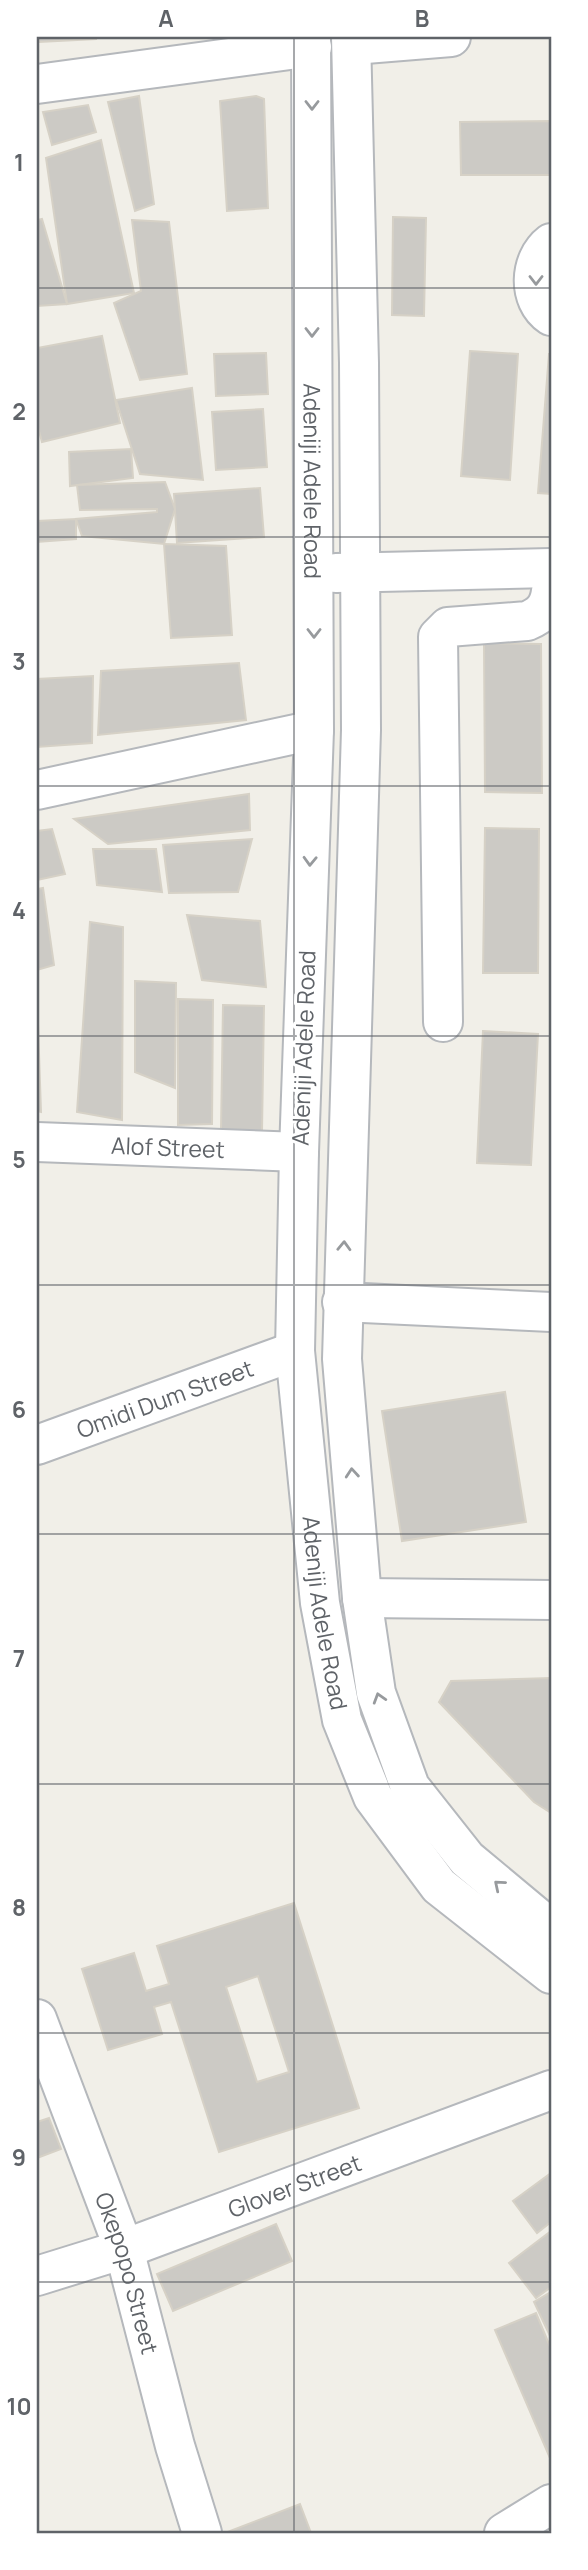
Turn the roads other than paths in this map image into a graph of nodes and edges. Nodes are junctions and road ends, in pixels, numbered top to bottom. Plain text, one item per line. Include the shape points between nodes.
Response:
1 (451, 37) edge
2 (352, 41) edge
3 (312, 42) edge
4 (37, 84) edge
5 (551, 243) edge
6 (551, 316) edge
7 (551, 568) edge
8 (360, 572) junction
9 (314, 573) junction
10 (551, 591) edge
11 (314, 730) junction
12 (37, 790) edge
13 (443, 1022) dead end
14 (37, 1142) edge
15 (299, 1152) junction
16 (342, 1301) junction
17 (551, 1312) edge
18 (295, 1351) junction
19 (37, 1445) edge
20 (362, 1598) junction
21 (551, 1600) edge
22 (551, 1929) edge
23 (551, 1974) edge
24 (37, 2019) edge
25 (551, 2090) edge
26 (124, 2249) junction
27 (37, 2276) edge
28 (551, 2504) edge
29 (202, 2533) edge
30 (504, 2533) edge

1 - 2 street
2 - 8 street, Adeniji Adele Road
3 - 4 street
3 -> 9 street, Adeniji Adele Road
5 -> 6 street via 537,261 534,279 537,297
7 - 8 street
8 - 9 street
16 -> 8 street, Adeniji Adele Road via 361,730
9 -> 11 street, Adeniji Adele Road
10 - 13 street via 550,603 527,621 448,627 438,636
11 - 12 street
11 -> 15 street, Adeniji Adele Road
14 - 15 street, Alof Street
15 - 18 street, Adeniji Adele Road
16 - 17 street
20 -> 16 street, Adeniji Adele Road via 342,1359
18 - 19 street, Omidi Dum Street
18 - 23 street, Adeniji Adele Road via 320,1603 342,1720 373,1797 439,1886
20 - 21 street
22 -> 20 street, Adeniji Adele Road via 467,1859 410,1787 376,1693
24 - 26 street, Okepopo Street
25 - 26 street, Glover Street
26 - 27 street, Glover Street
26 - 29 street, Okepopo Street
28 - 30 street

